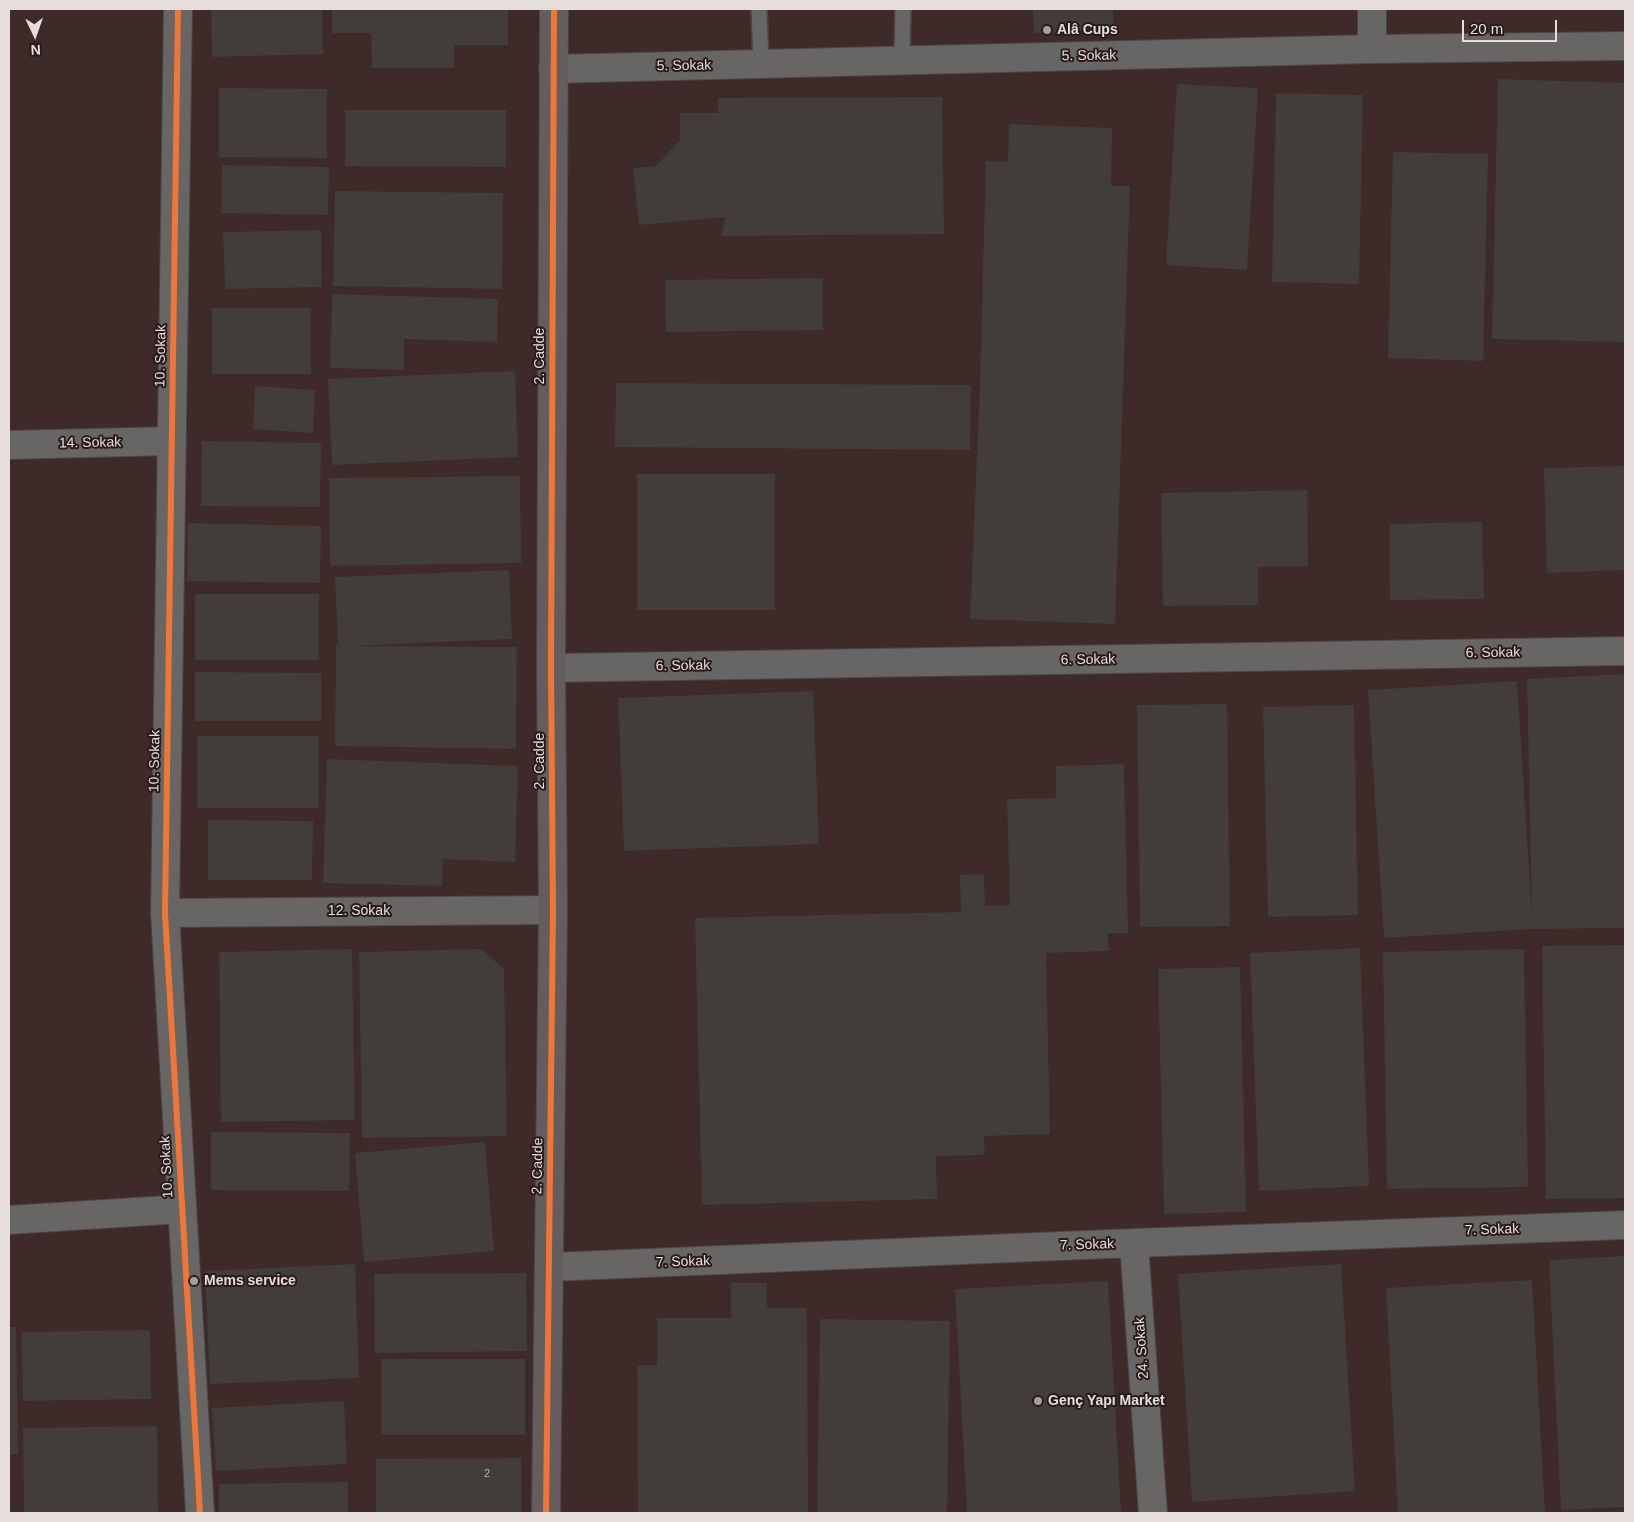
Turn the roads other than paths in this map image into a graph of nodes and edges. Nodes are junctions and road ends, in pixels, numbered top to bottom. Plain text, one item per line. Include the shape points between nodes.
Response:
1 (178, 9) edge
2 (554, 9) edge
3 (760, 9) edge
4 (903, 9) edge
5 (1372, 9) edge
6 (1625, 46) edge
7 (1372, 49) junction
8 (902, 61) junction
9 (761, 64) junction
10 (553, 69) junction
11 (172, 441) junction
12 (9, 445) edge
13 (1625, 651) edge
14 (551, 668) junction
15 (553, 910) junction
16 (165, 913) junction
17 (182, 1209) junction
18 (9, 1220) edge
19 (1625, 1225) edge
20 (1134, 1243) junction
21 (550, 1267) junction
22 (200, 1513) edge
23 (546, 1513) edge
24 (1153, 1513) edge

1 - 11 street, 10. Sokak
2 - 10 street, 2. Cadde
3 - 9 lane
4 - 8 lane
5 - 7 street
6 - 7 street, 5. Sokak
7 - 8 street, 5. Sokak
8 - 9 street, 5. Sokak
9 - 10 street, 5. Sokak
10 - 14 street, 2. Cadde
11 - 12 street, 14. Sokak
11 - 16 street, 10. Sokak
13 - 14 street, 6. Sokak
14 - 15 street, 2. Cadde
15 - 16 street, 12. Sokak
15 - 21 street, 2. Cadde
16 - 17 street, 10. Sokak
17 - 18 street
17 - 22 street, 10. Sokak
19 - 20 street, 7. Sokak
20 - 21 street, 7. Sokak
20 - 24 street, 24. Sokak
21 - 23 street, 2. Cadde

